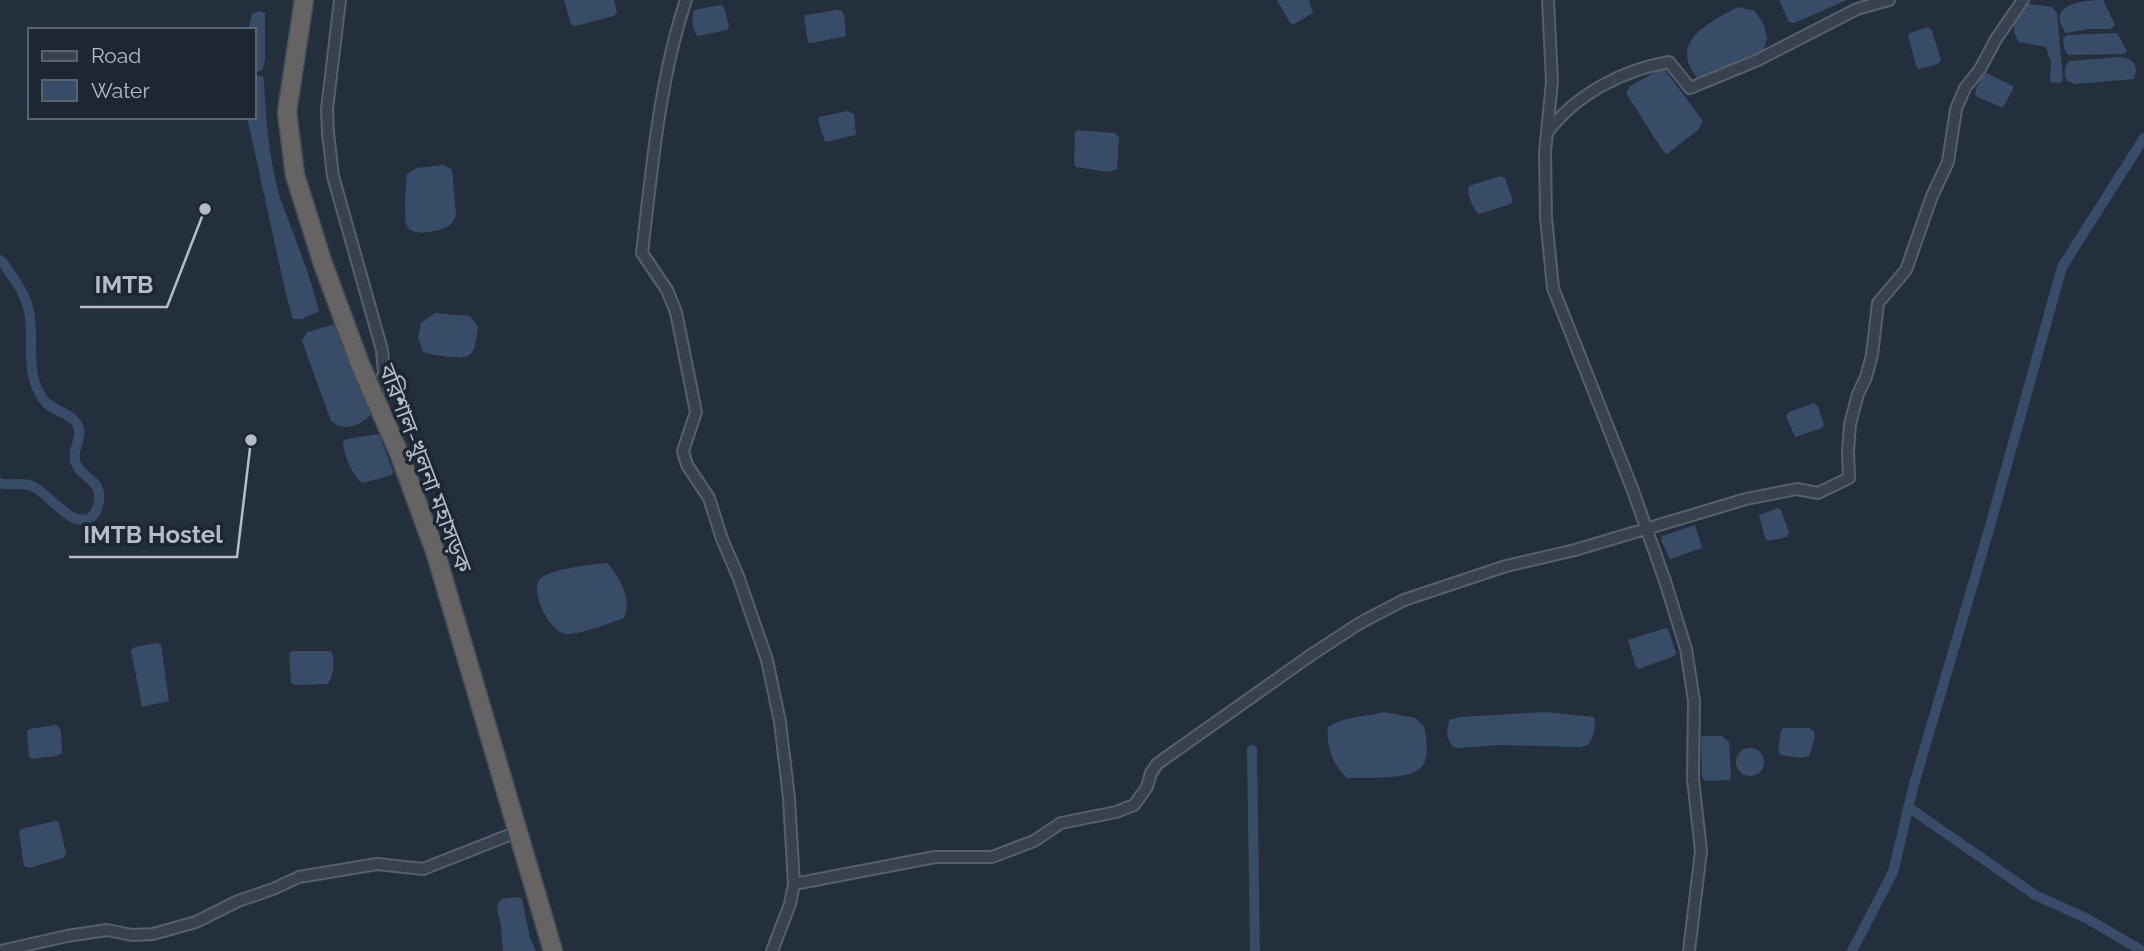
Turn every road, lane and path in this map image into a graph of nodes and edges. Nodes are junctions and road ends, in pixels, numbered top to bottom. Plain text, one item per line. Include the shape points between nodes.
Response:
1 (304, 0) edge
2 (340, 0) edge
3 (686, 0) edge
4 (1548, 0) edge
5 (1889, 0) edge
6 (2023, 0) edge
7 (1546, 134) junction
8 (377, 402) junction
9 (1645, 530) junction
10 (517, 832) junction
11 (794, 884) junction
12 (1, 951) edge
13 (553, 951) edge
14 (772, 951) edge
15 (1689, 951) edge

1 - 8 highway, বরিশাল-খুলনা মহাসড়ক via 287,112 295,175 323,264
2 - 8 street via 328,133 333,176 382,350 384,373
3 - 11 street via 670,61 642,253 676,312 696,412 683,451 687,465 709,498 767,660 784,742
4 - 7 street via 1552,82
5 - 7 street via 1857,9 1758,60 1690,88 1669,62 1630,73 1584,96
6 - 9 street via 1965,88 1956,109 1948,162 1906,270 1878,303 1869,366 1850,424 1850,478 1818,493 1778,492
7 - 9 street via 1546,217 1553,289
8 - 10 highway, বরিশাল-খুলনা মহাসড়ক via 436,554
9 - 11 street via 1506,566 1405,600 1360,623 1157,764 1134,805 1061,823 1034,841 992,856 935,857
9 - 15 street via 1686,649 1694,701 1693,779 1701,851
10 - 12 street via 423,870 377,864 299,877 196,922 153,934 107,930
10 - 13 highway, বরিশাল-খুলনা মহাসড়ক
11 - 14 street

